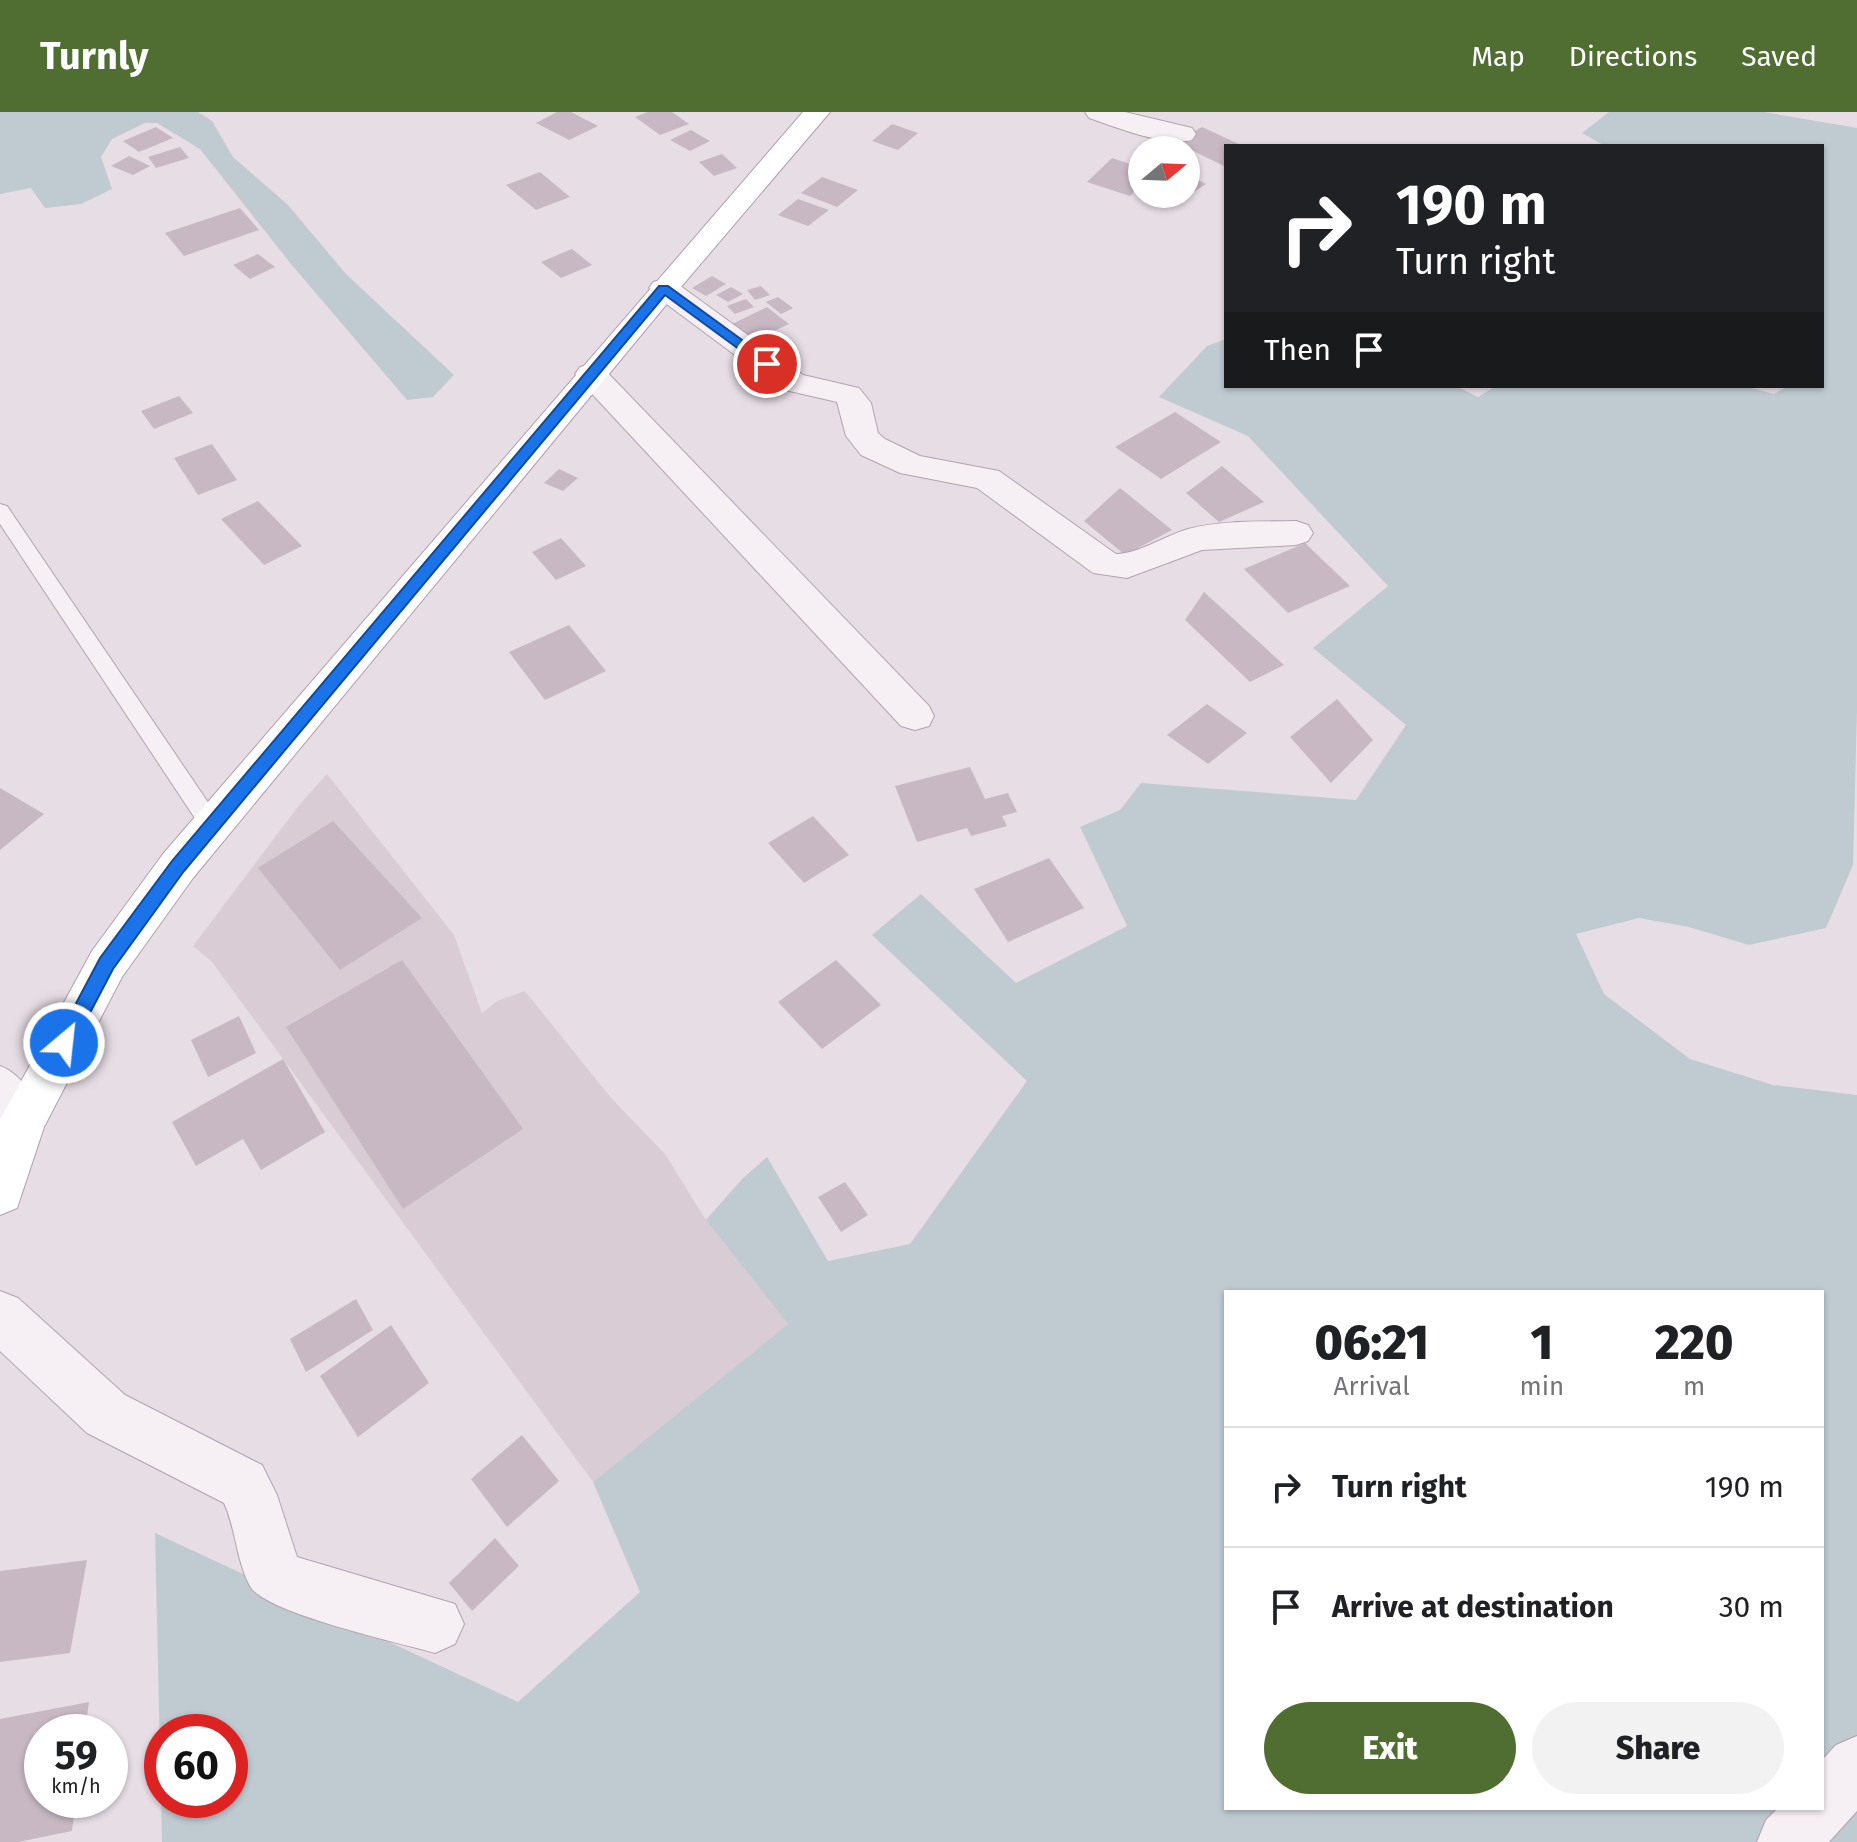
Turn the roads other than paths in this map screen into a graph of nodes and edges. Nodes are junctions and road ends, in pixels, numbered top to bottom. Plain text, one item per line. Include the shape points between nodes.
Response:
1 (817, 112) edge
2 (1098, 112) edge
3 (1183, 134) dead end
4 (664, 288) junction
5 (591, 374) junction
6 (0, 510) edge
7 (1296, 533) dead end
8 (915, 716) dead end
9 (212, 826) junction
10 (11, 1105) edge
11 (0, 1192) edge
12 (0, 1316) edge
13 (435, 1624) dead end
14 (1857, 1766) edge
15 (1824, 1803) edge
16 (1817, 1810) edge
17 (1788, 1842) edge

1 - 4 main road
2 - 3 street
4 - 5 main road
4 - 7 street via 792,382 848,395 855,403 862,436 873,447 912,465 994,482 1106,564 1132,564 1205,537
5 - 8 street
5 - 9 main road
6 - 9 lane
9 - 10 main road via 107,964
10 - 11 main road
12 - 13 street via 106,1414 243,1484 277,1577
14 - 15 street
16 - 17 street

